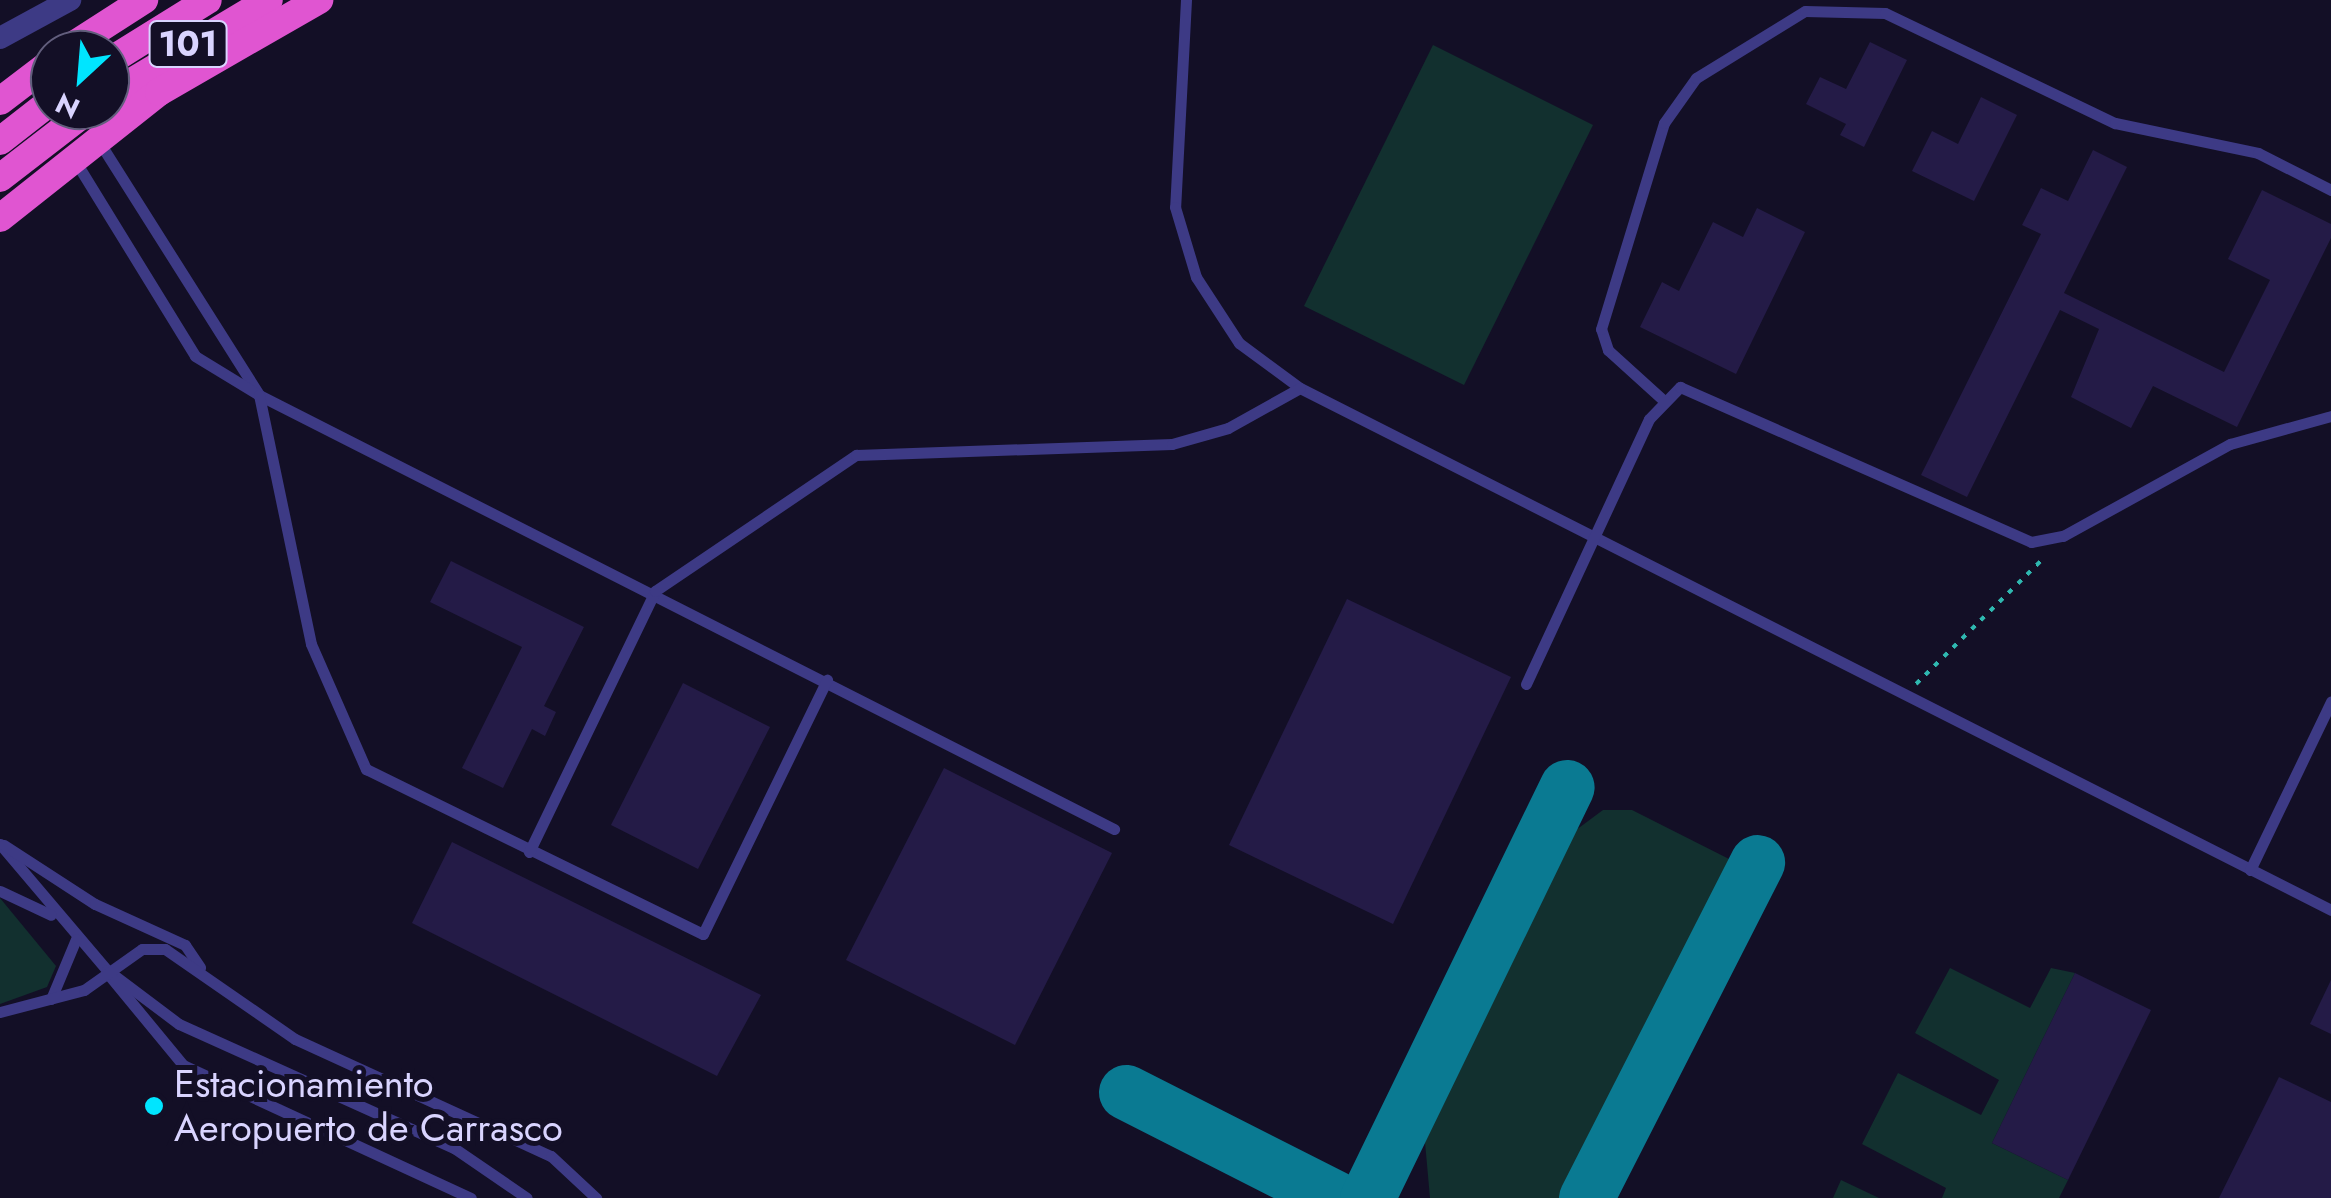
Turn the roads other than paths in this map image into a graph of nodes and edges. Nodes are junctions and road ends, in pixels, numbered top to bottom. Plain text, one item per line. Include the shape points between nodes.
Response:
1 (70, 0) edge
2 (144, 0) edge
3 (208, 0) edge
4 (269, 0) edge
5 (318, 0) edge
6 (1186, 0) edge
7 (97, 30) edge
8 (0, 38) edge
9 (130, 49) edge
10 (30, 78) edge
11 (130, 83) edge
12 (0, 101) edge
13 (130, 102) edge
14 (30, 118) edge
15 (80, 130) edge
16 (87, 130) edge
17 (96, 130) edge
18 (0, 141) edge
19 (71, 155) junction
20 (0, 178) edge
21 (2331, 190) edge
22 (0, 218) edge
23 (1300, 388) junction
24 (259, 395) junction
25 (1662, 398) junction
26 (2331, 416) edge
27 (1595, 538) junction
28 (655, 592) junction
29 (826, 680) junction
30 (1526, 684) dead end
31 (2330, 707) edge
32 (1114, 829) dead end
33 (0, 843) edge
34 (529, 852) junction
35 (2250, 870) junction
36 (0, 890) edge
37 (2331, 910) edge
38 (55, 917) junction
39 (76, 939) junction
40 (200, 968) junction
41 (106, 970) junction
42 (51, 999) junction
43 (0, 1012) edge
44 (471, 1198) edge
45 (527, 1198) edge
46 (596, 1198) edge

1 - 8 street
2 - 7 highway
3 - 9 highway, 101
4 - 11 highway, 101
5 - 13 highway
6 - 23 lane via 1175,207 1196,277 1239,343
10 - 12 highway
14 - 18 highway
15 - 20 highway
16 - 19 highway
17 - 24 lane
19 - 22 highway
19 - 24 lane via 195,356
21 - 25 lane via 2258,153 2116,123 1885,14 1804,11 1696,78 1664,122 1601,329 1608,350
23 - 27 lane
23 - 28 lane via 1228,428 1172,444 856,455
24 - 28 lane
24 - 34 lane via 311,644 366,769
25 - 26 lane via 1694,388 1996,532 2050,538 2230,444
25 - 27 lane
27 - 30 lane
27 - 35 lane
28 - 29 lane
28 - 34 lane
29 - 32 lane
29 - 34 lane via 703,934
31 - 35 lane
33 - 38 lane
33 - 40 lane via 96,904 185,944
35 - 37 lane
36 - 38 lane
38 - 39 lane
39 - 41 lane
39 - 42 lane
40 - 41 lane via 154,947
40 - 46 lane via 295,1039 496,1126 550,1156
41 - 42 lane via 84,990
41 - 44 lane via 137,1020 183,1065
41 - 45 lane via 248,1062 454,1148
42 - 43 lane

